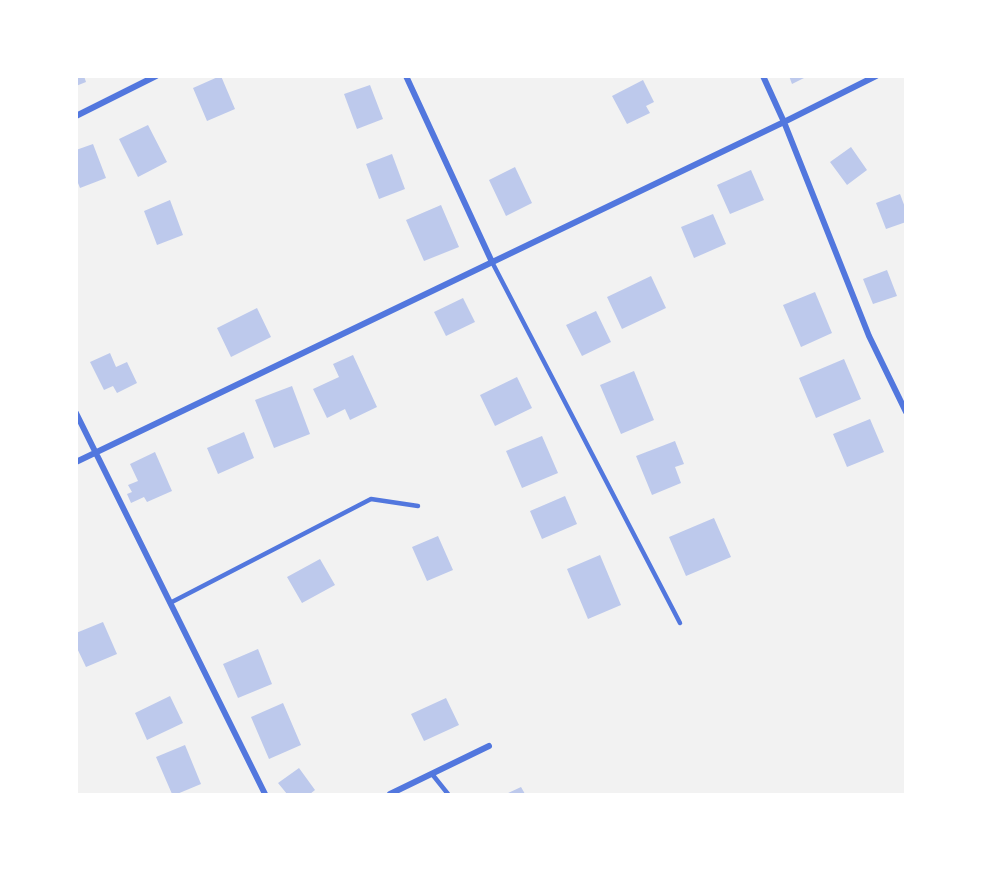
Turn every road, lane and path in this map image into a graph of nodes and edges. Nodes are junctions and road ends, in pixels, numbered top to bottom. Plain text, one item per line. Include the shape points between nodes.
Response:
1 (156, 76) edge
2 (406, 76) edge
3 (763, 76) edge
4 (876, 76) edge
5 (76, 116) edge
6 (784, 122) junction
7 (492, 262) junction
8 (906, 412) edge
9 (76, 413) edge
10 (96, 453) junction
11 (76, 462) edge
12 (418, 506) dead end
13 (170, 603) junction
14 (680, 623) dead end
15 (489, 746) dead end
16 (432, 774) junction
17 (265, 795) edge
18 (390, 795) edge
19 (448, 795) edge

1 - 5 street
2 - 7 street
3 - 6 street
4 - 6 street
6 - 7 street
6 - 8 street via 870,336
7 - 10 street
7 - 14 lane
9 - 10 street
10 - 11 street
10 - 13 street
12 - 13 lane via 371,499
13 - 17 street
15 - 16 street
16 - 18 street
16 - 19 lane

